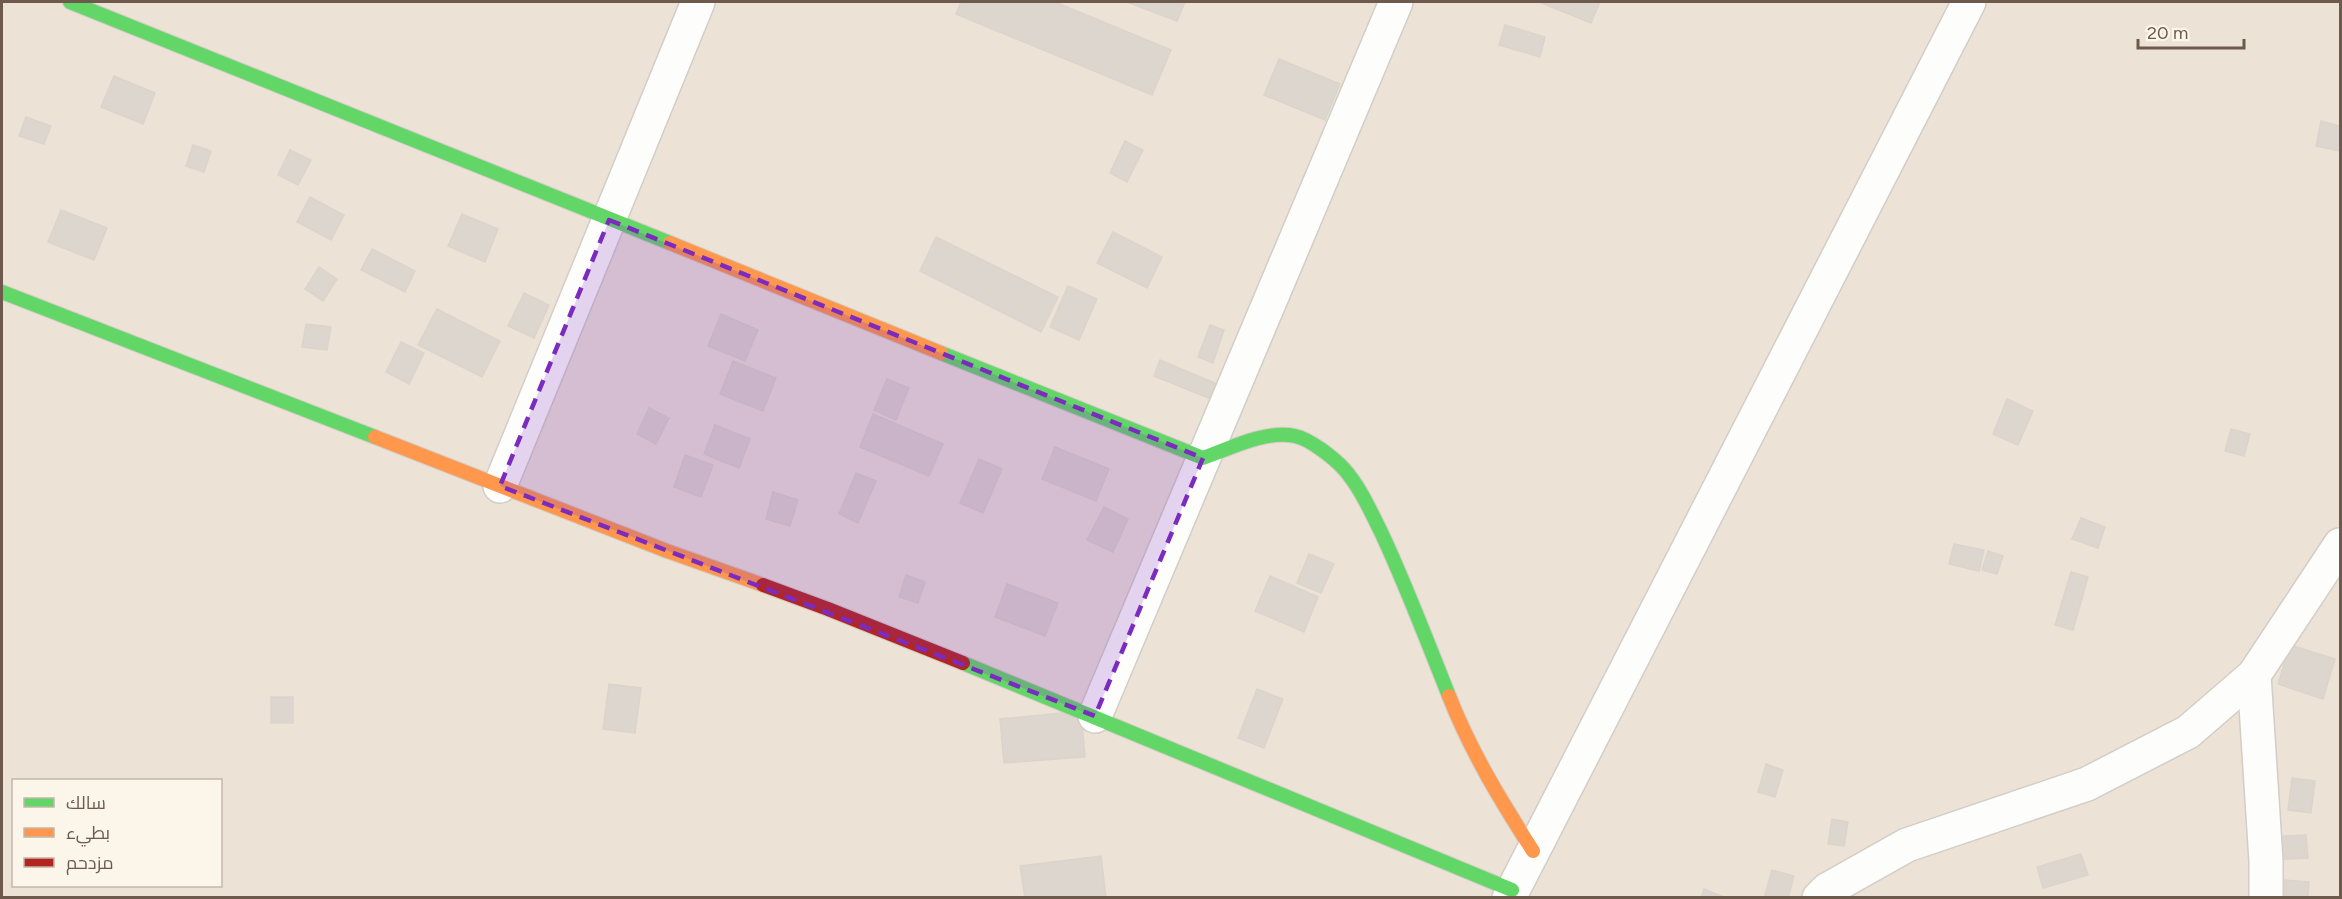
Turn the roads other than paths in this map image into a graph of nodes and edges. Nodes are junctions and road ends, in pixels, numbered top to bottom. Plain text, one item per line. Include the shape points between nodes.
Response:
1 (70, 2) edge
2 (698, 2) edge
3 (1396, 2) edge
4 (1969, 2) edge
5 (609, 220) junction
6 (2, 292) edge
7 (1203, 458) junction
8 (500, 486) junction
9 (2340, 545) edge
10 (2254, 675) junction
11 (1095, 716) junction
12 (1533, 851) junction
13 (1511, 894) edge
14 (1819, 897) edge
15 (2266, 897) edge

1 - 5 street
2 - 5 street
3 - 7 street
4 - 12 street
5 - 7 street
5 - 8 street
6 - 8 street
7 - 11 street
7 - 12 street via 1267,436 1297,436 1345,470 1366,501 1390,554 1464,734
8 - 11 street via 828,609
9 - 10 street
10 - 14 street via 2188,732 2087,784 1907,845
10 - 15 street
11 - 13 street
12 - 13 street

